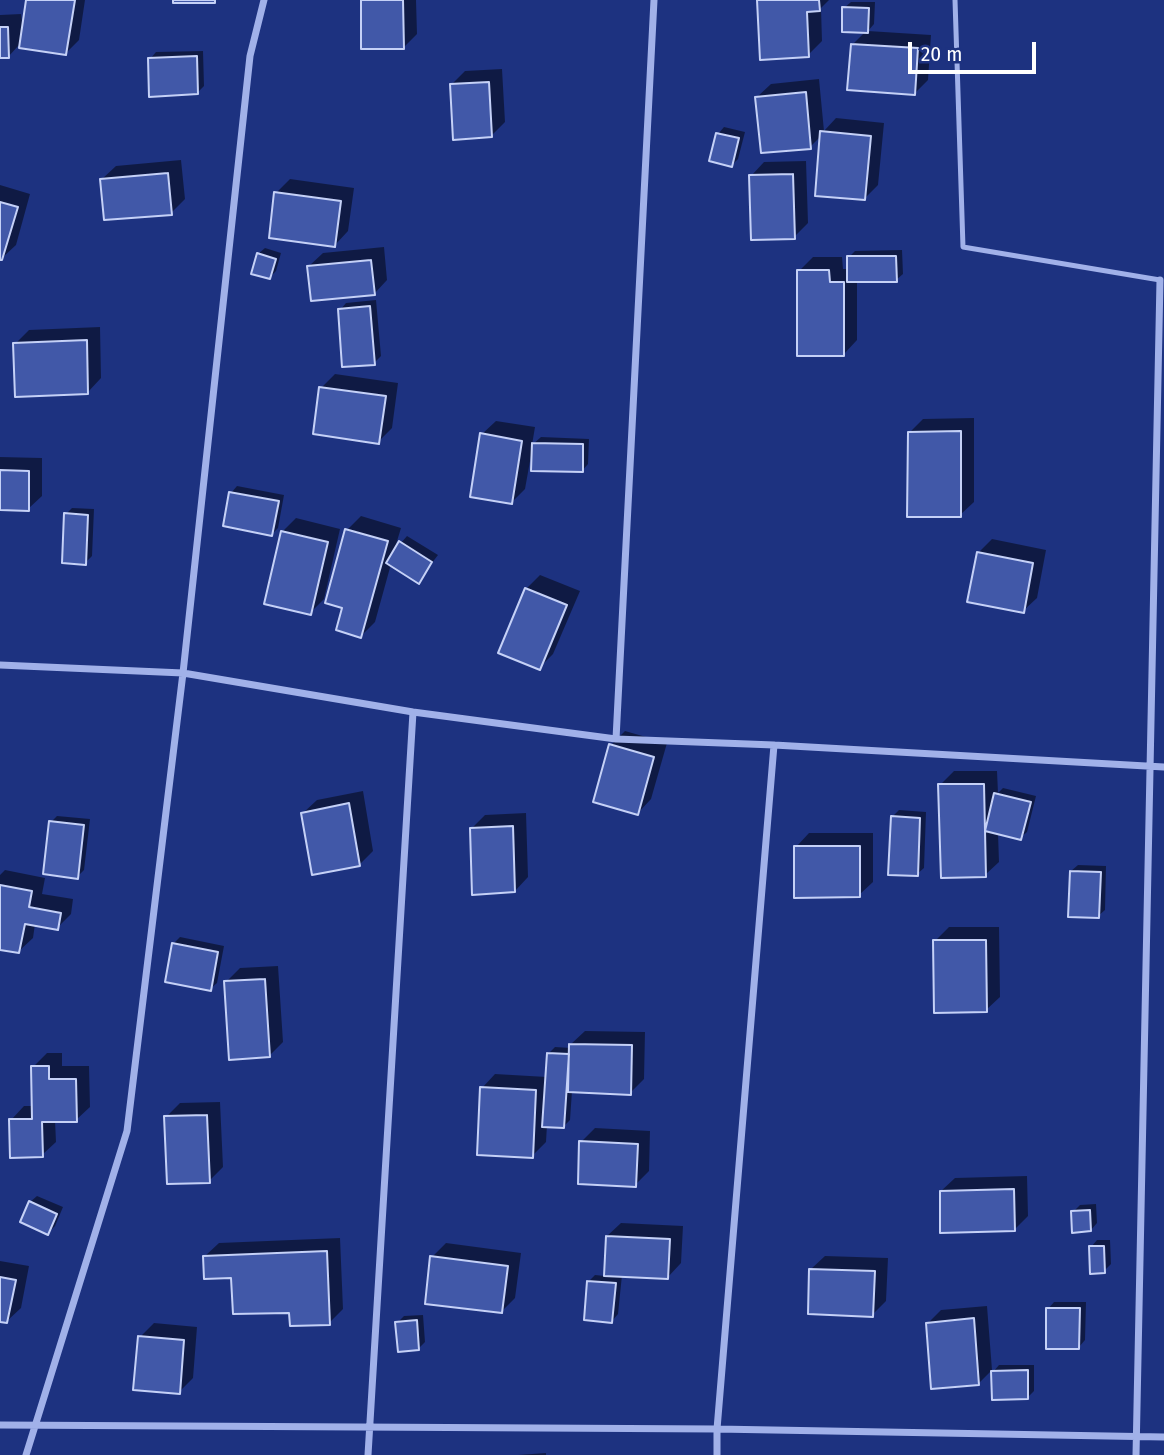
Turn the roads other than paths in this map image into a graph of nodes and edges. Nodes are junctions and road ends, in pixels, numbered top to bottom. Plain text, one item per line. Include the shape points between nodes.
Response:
1 (264, 0) edge
2 (654, 0) edge
3 (955, 0) edge
4 (1160, 279) joint
5 (0, 665) edge
6 (183, 673) junction
7 (413, 712) junction
8 (615, 739) junction
9 (774, 744) junction
10 (1151, 767) junction
11 (1164, 768) edge
12 (0, 1425) edge
13 (34, 1425) junction
14 (369, 1427) junction
15 (717, 1429) junction
16 (1136, 1436) junction
17 (1164, 1437) edge
18 (26, 1455) edge
19 (368, 1455) edge
20 (717, 1455) edge
21 (1136, 1455) edge

1 - 6 street via 250,55
2 - 8 street
3 - 4 lane via 963,247
4 - 10 street
5 - 6 street
6 - 7 street
6 - 13 street via 127,1130
7 - 8 street
7 - 14 street
8 - 9 street
9 - 10 street
9 - 15 street
10 - 11 street
10 - 16 street
12 - 13 street
13 - 14 street
13 - 18 street
14 - 15 street
14 - 19 street
15 - 16 street
15 - 20 street
16 - 17 street
16 - 21 street

